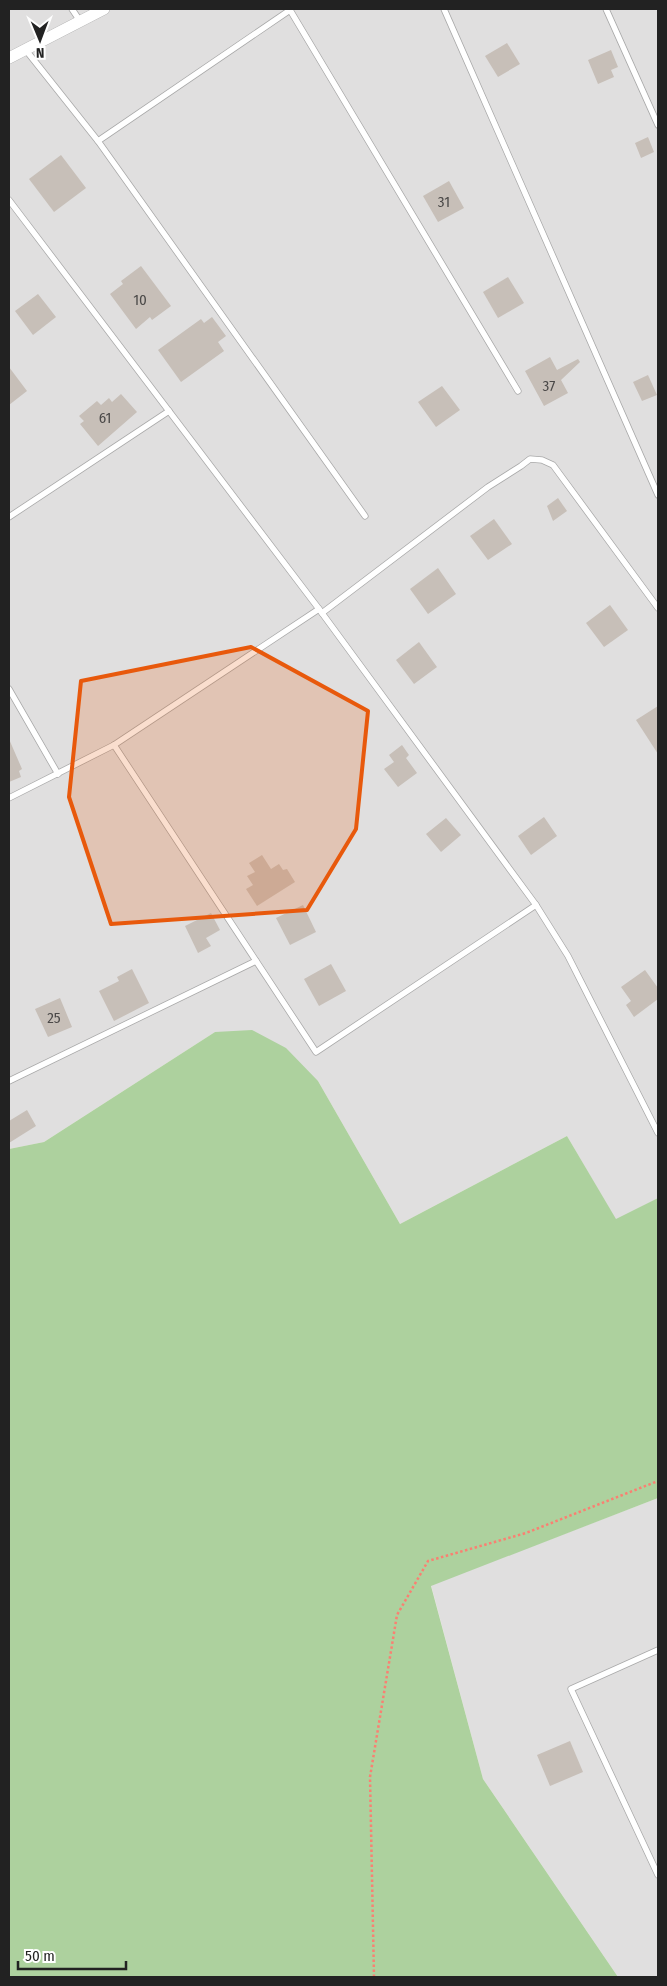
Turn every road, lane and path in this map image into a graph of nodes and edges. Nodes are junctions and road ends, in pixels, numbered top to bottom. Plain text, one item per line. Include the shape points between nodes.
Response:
1 (72, 9) edge
2 (104, 9) edge
3 (444, 9) edge
4 (606, 9) edge
5 (80, 20) junction
6 (25, 49) junction
7 (9, 58) edge
8 (658, 126) edge
9 (98, 141) junction
10 (9, 200) edge
11 (518, 391) dead end
12 (169, 411) junction
13 (658, 495) edge
14 (365, 516) dead end
15 (9, 517) edge
16 (658, 608) edge
17 (320, 611) junction
18 (9, 689) edge
19 (114, 745) junction
20 (58, 774) junction
21 (9, 798) edge
22 (536, 905) junction
23 (256, 961) junction
24 (9, 1081) edge
25 (658, 1132) edge
26 (658, 1481) edge
27 (658, 1650) edge
28 (658, 1875) edge
29 (374, 1977) edge

1 - 5 lane
2 - 5 street
3 - 13 lane
4 - 8 lane
5 - 6 street
6 - 7 street
6 - 9 lane
9 - 11 lane via 290,10
9 - 14 lane
10 - 12 lane
12 - 15 lane
12 - 17 lane
16 - 17 lane via 553,465 542,460 530,460 488,487
17 - 19 lane
17 - 22 lane
18 - 20 lane
19 - 20 lane
19 - 23 lane
20 - 21 lane
22 - 23 lane via 316,1052
22 - 25 lane via 568,956
23 - 24 lane
26 - 29 path via 526,1533 428,1561 397,1615 370,1777
27 - 28 lane via 571,1689

